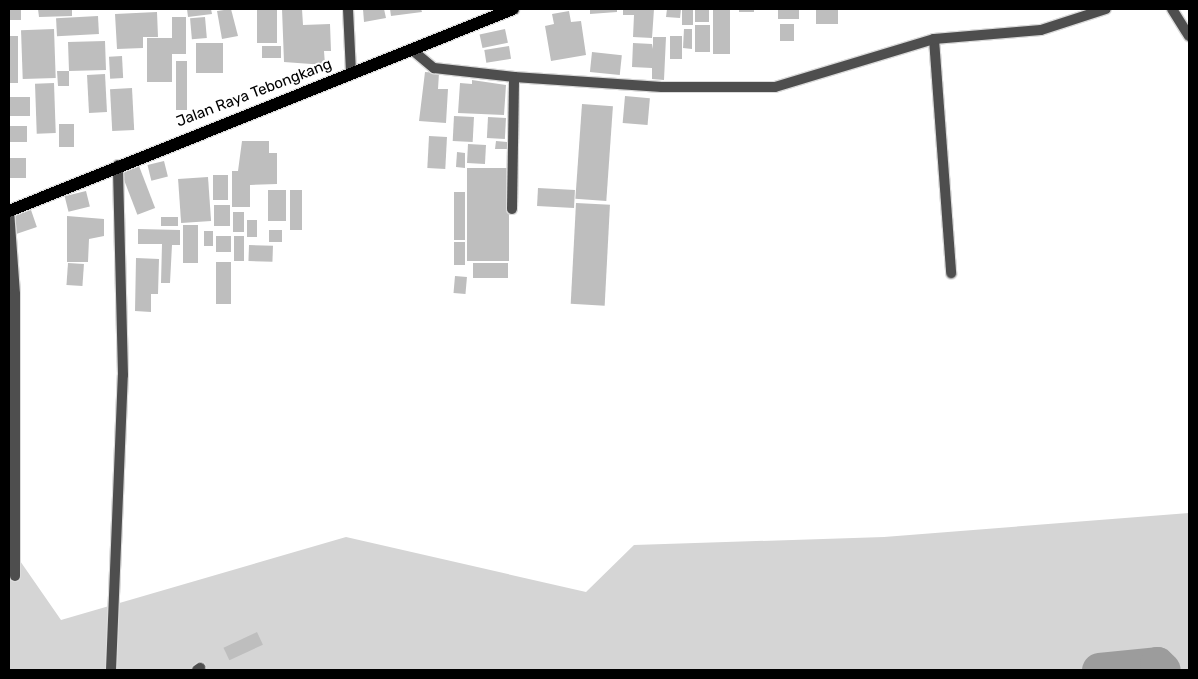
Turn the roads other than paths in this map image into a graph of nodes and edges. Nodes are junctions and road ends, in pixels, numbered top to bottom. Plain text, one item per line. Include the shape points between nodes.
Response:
1 (348, 9) edge
2 (513, 9) edge
3 (1106, 9) edge
4 (1172, 9) edge
5 (1189, 36) edge
6 (934, 39) junction
7 (411, 49) junction
8 (351, 73) junction
9 (514, 77) junction
10 (118, 165) junction
11 (512, 209) dead end
12 (9, 210) edge
13 (950, 273) dead end
14 (15, 576) dead end
15 (111, 670) edge

1 - 8 street
2 - 7 main road, Jalan Raya Tebongkang
3 - 6 street via 1041,30
4 - 5 street
6 - 9 street via 786,87 662,87
6 - 13 street
7 - 8 main road, Jalan Raya Tebongkang
7 - 9 street via 434,68
8 - 10 main road, Jalan Raya Tebongkang
9 - 11 street
10 - 12 main road, Jalan Raya Tebongkang
10 - 15 street via 124,375
12 - 14 street via 15,323

